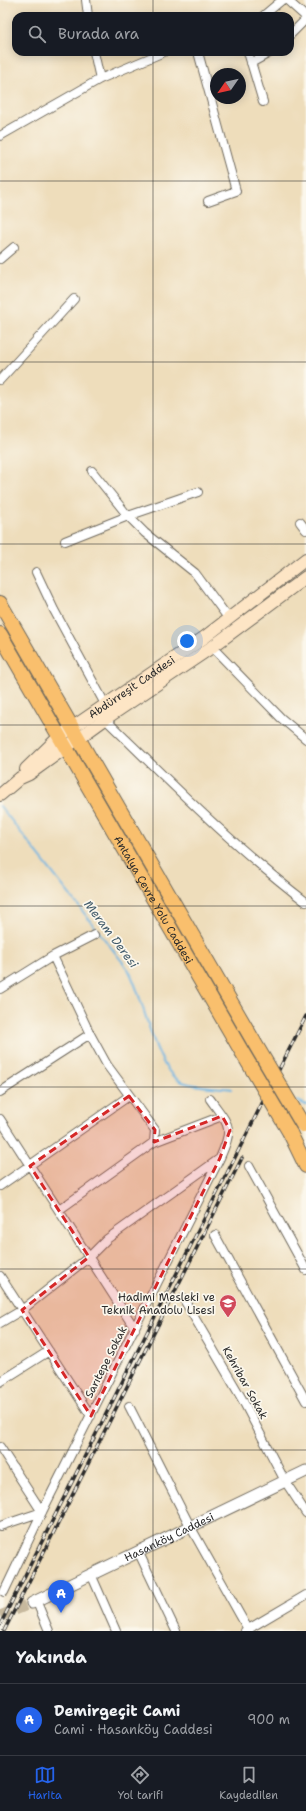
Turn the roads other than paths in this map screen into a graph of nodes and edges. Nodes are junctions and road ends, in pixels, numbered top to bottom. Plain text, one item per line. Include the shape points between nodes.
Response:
1 (86, 0) edge
2 (282, 0) edge
3 (287, 0) edge
4 (88, 12) edge
5 (268, 12) edge
6 (306, 18) edge
7 (294, 31) edge
8 (95, 56) edge
9 (155, 56) edge
10 (199, 56) edge
11 (249, 56) edge
12 (264, 56) edge
13 (251, 63) junction
14 (100, 79) junction
15 (263, 102) dead end
16 (0, 136) edge
17 (208, 201) dead end
18 (14, 247) dead end
19 (0, 259) edge
20 (74, 299) dead end
21 (0, 380) edge
22 (92, 472) dead end
23 (198, 492) dead end
24 (128, 516) junction
25 (300, 522) dead end
26 (306, 530) edge
27 (65, 540) dead end
28 (306, 559) edge
29 (36, 572) dead end
30 (306, 577) edge
31 (0, 603) edge
32 (229, 619) junction
33 (0, 634) edge
34 (212, 647) junction
35 (105, 704) junction
36 (105, 719) junction
37 (69, 737) junction
38 (306, 739) edge
39 (1, 792) edge
40 (306, 902) edge
41 (94, 935) dead end
42 (52, 956) junction
43 (0, 989) edge
44 (90, 1034) junction
45 (0, 1092) edge
46 (129, 1096) junction
47 (210, 1099) dead end
48 (222, 1116) junction
49 (0, 1119) edge
50 (304, 1128) edge
51 (154, 1142) junction
52 (220, 1158) junction
53 (30, 1166) junction
54 (249, 1166) dead end
55 (306, 1166) edge
56 (0, 1186) edge
57 (59, 1210) junction
58 (215, 1235) dead end
59 (89, 1257) junction
60 (306, 1270) edge
61 (0, 1276) edge
62 (183, 1298) dead end
63 (22, 1310) junction
64 (0, 1323) edge
65 (135, 1329) junction
66 (49, 1351) junction
67 (0, 1382) edge
68 (306, 1401) edge
69 (129, 1406) dead end
70 (91, 1416) junction
71 (0, 1447) edge
72 (306, 1471) edge
73 (285, 1481) junction
74 (296, 1497) junction
75 (306, 1498) edge
76 (42, 1512) junction
77 (306, 1513) edge
78 (0, 1526) edge
79 (190, 1526) junction
80 (138, 1551) junction
81 (91, 1574) junction
82 (4, 1592) dead end
83 (306, 1596) edge
84 (34, 1602) joint
85 (49, 1631) edge
86 (116, 1631) edge
87 (176, 1631) edge
88 (247, 1631) edge

1 - 4 street
2 - 5 street
3 - 6 street
6 - 7 street
8 - 14 street
9 - 14 street
10 - 17 street via 236,191
11 - 13 street
12 - 13 street
13 - 15 street
14 - 16 street
18 - 19 street
20 - 21 street
22 - 24 street
23 - 24 street
24 - 27 street
24 - 32 street via 195,573
25 - 26 street
28 - 32 main road, Abdürreşit Caddesi
29 - 35 street
30 - 34 main road, Abdürreşit Caddesi
31 - 37 highway, Antalya Çevre Yolu Caddesi
32 - 35 main road, Abdürreşit Caddesi
33 - 37 highway, Antalya Çevre Yolu Caddesi
34 - 36 main road, Abdürreşit Caddesi
34 - 38 street via 281,718
35 - 37 main road, Abdürreşit Caddesi
36 - 37 main road, Abdürreşit Caddesi
36 - 40 street via 195,806
37 - 39 main road, Abdürreşit Caddesi via 26,768 20,778
37 - 50 highway, Antalya Çevre Yolu Caddesi, bridge
37 - 55 highway, Antalya Çevre Yolu Caddesi, bridge
41 - 42 street
42 - 43 street
42 - 44 street
44 - 45 street
44 - 46 street via 107,1065
46 - 51 street via 155,1130
46 - 53 street
47 - 48 street, Sarıtepe Sokak
48 - 51 street
48 - 52 street, Sarıtepe Sokak via 230,1130
49 - 53 street
51 - 57 street
52 - 59 street via 107,1239
52 - 65 street, Sarıtepe Sokak
53 - 56 street
53 - 57 street
54 - 60 street
57 - 59 street
58 - 68 street
59 - 63 street
59 - 65 street
61 - 63 street
62 - 73 street, Kehribar Sokak via 242,1399
63 - 64 street
63 - 66 street
65 - 70 street, Sarıtepe Sokak
66 - 67 street
66 - 70 street
69 - 79 street
70 - 76 street, Sarıtepe Sokak
71 - 76 street
72 - 73 street, Hasanköy Caddesi
73 - 74 street, Kehribar Sokak
73 - 79 street, Hasanköy Caddesi
74 - 75 street
74 - 77 street, Kehribar Sokak
76 - 78 street
76 - 82 street, Sarıtepe Sokak
79 - 80 street, Hasanköy Caddesi
79 - 88 street
80 - 81 street, Hasanköy Caddesi
80 - 87 street
81 - 84 street, Hasanköy Caddesi
81 - 86 street
83 - 88 street
84 - 85 street

